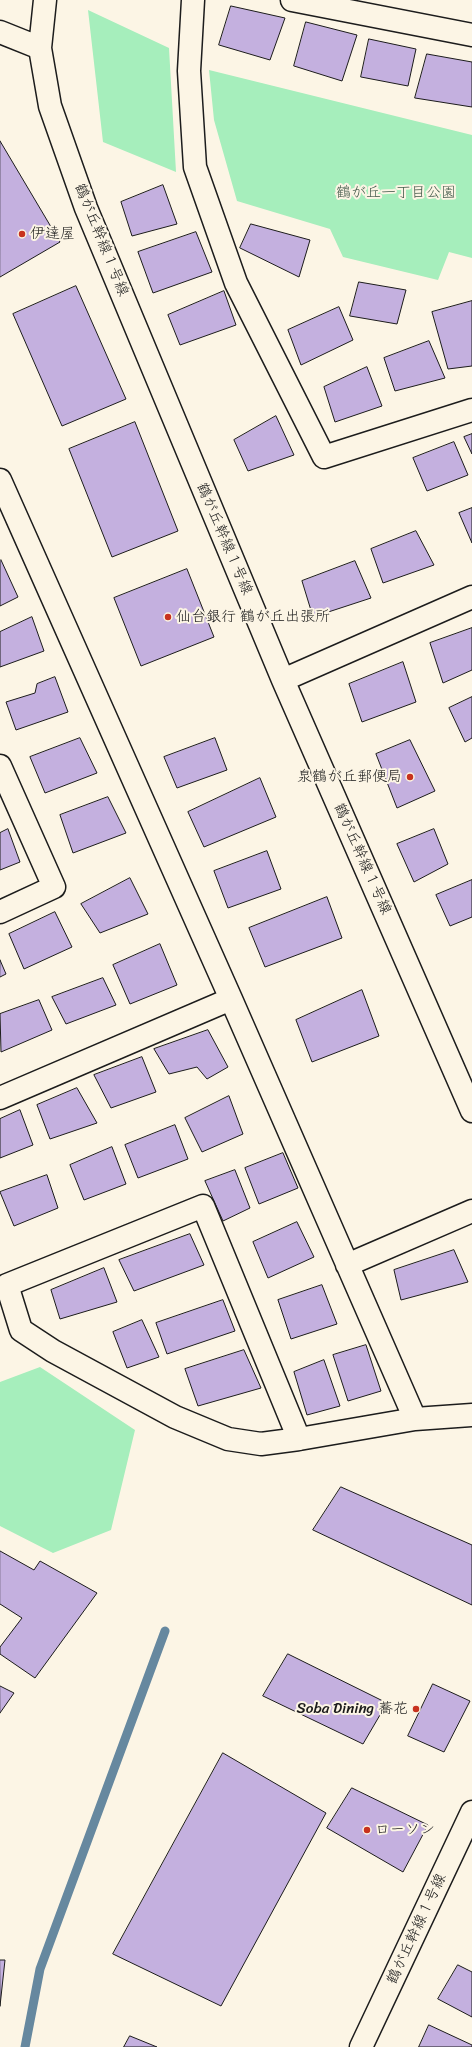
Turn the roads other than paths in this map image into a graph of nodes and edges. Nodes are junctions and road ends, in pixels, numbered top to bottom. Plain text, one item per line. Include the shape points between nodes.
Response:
1 (46, 0) edge
2 (193, 0) edge
3 (292, 0) edge
4 (344, 5) edge
5 (0, 32) edge
6 (472, 35) edge
7 (40, 48) junction
8 (472, 410) edge
9 (0, 480) edge
10 (472, 597) edge
11 (283, 680) junction
12 (0, 766) edge
13 (0, 912) edge
14 (231, 999) junction
15 (0, 1098) edge
16 (472, 1111) edge
17 (472, 1211) edge
18 (347, 1265) junction
19 (472, 1415) edge
20 (415, 1419) junction
21 (299, 1439) junction
22 (472, 1812) edge
23 (361, 2047) edge

1 - 7 street, 鶴が丘幹線１号線
2 - 8 street via 189,70 195,167 236,283 324,458
3 - 4 street
4 - 6 street
5 - 7 street
7 - 11 street, 鶴が丘幹線１号線 via 50,106 86,208
9 - 14 street
10 - 11 street
11 - 16 street, 鶴が丘幹線１号線
12 - 13 street via 54,887
14 - 15 street
14 - 18 street
17 - 18 street
18 - 20 street
19 - 20 street
20 - 21 street
21 - 21 street via 261,1444 228,1439 175,1417 53,1351 21,1330 7,1285 203,1206
22 - 23 street, 鶴が丘幹線１号線

